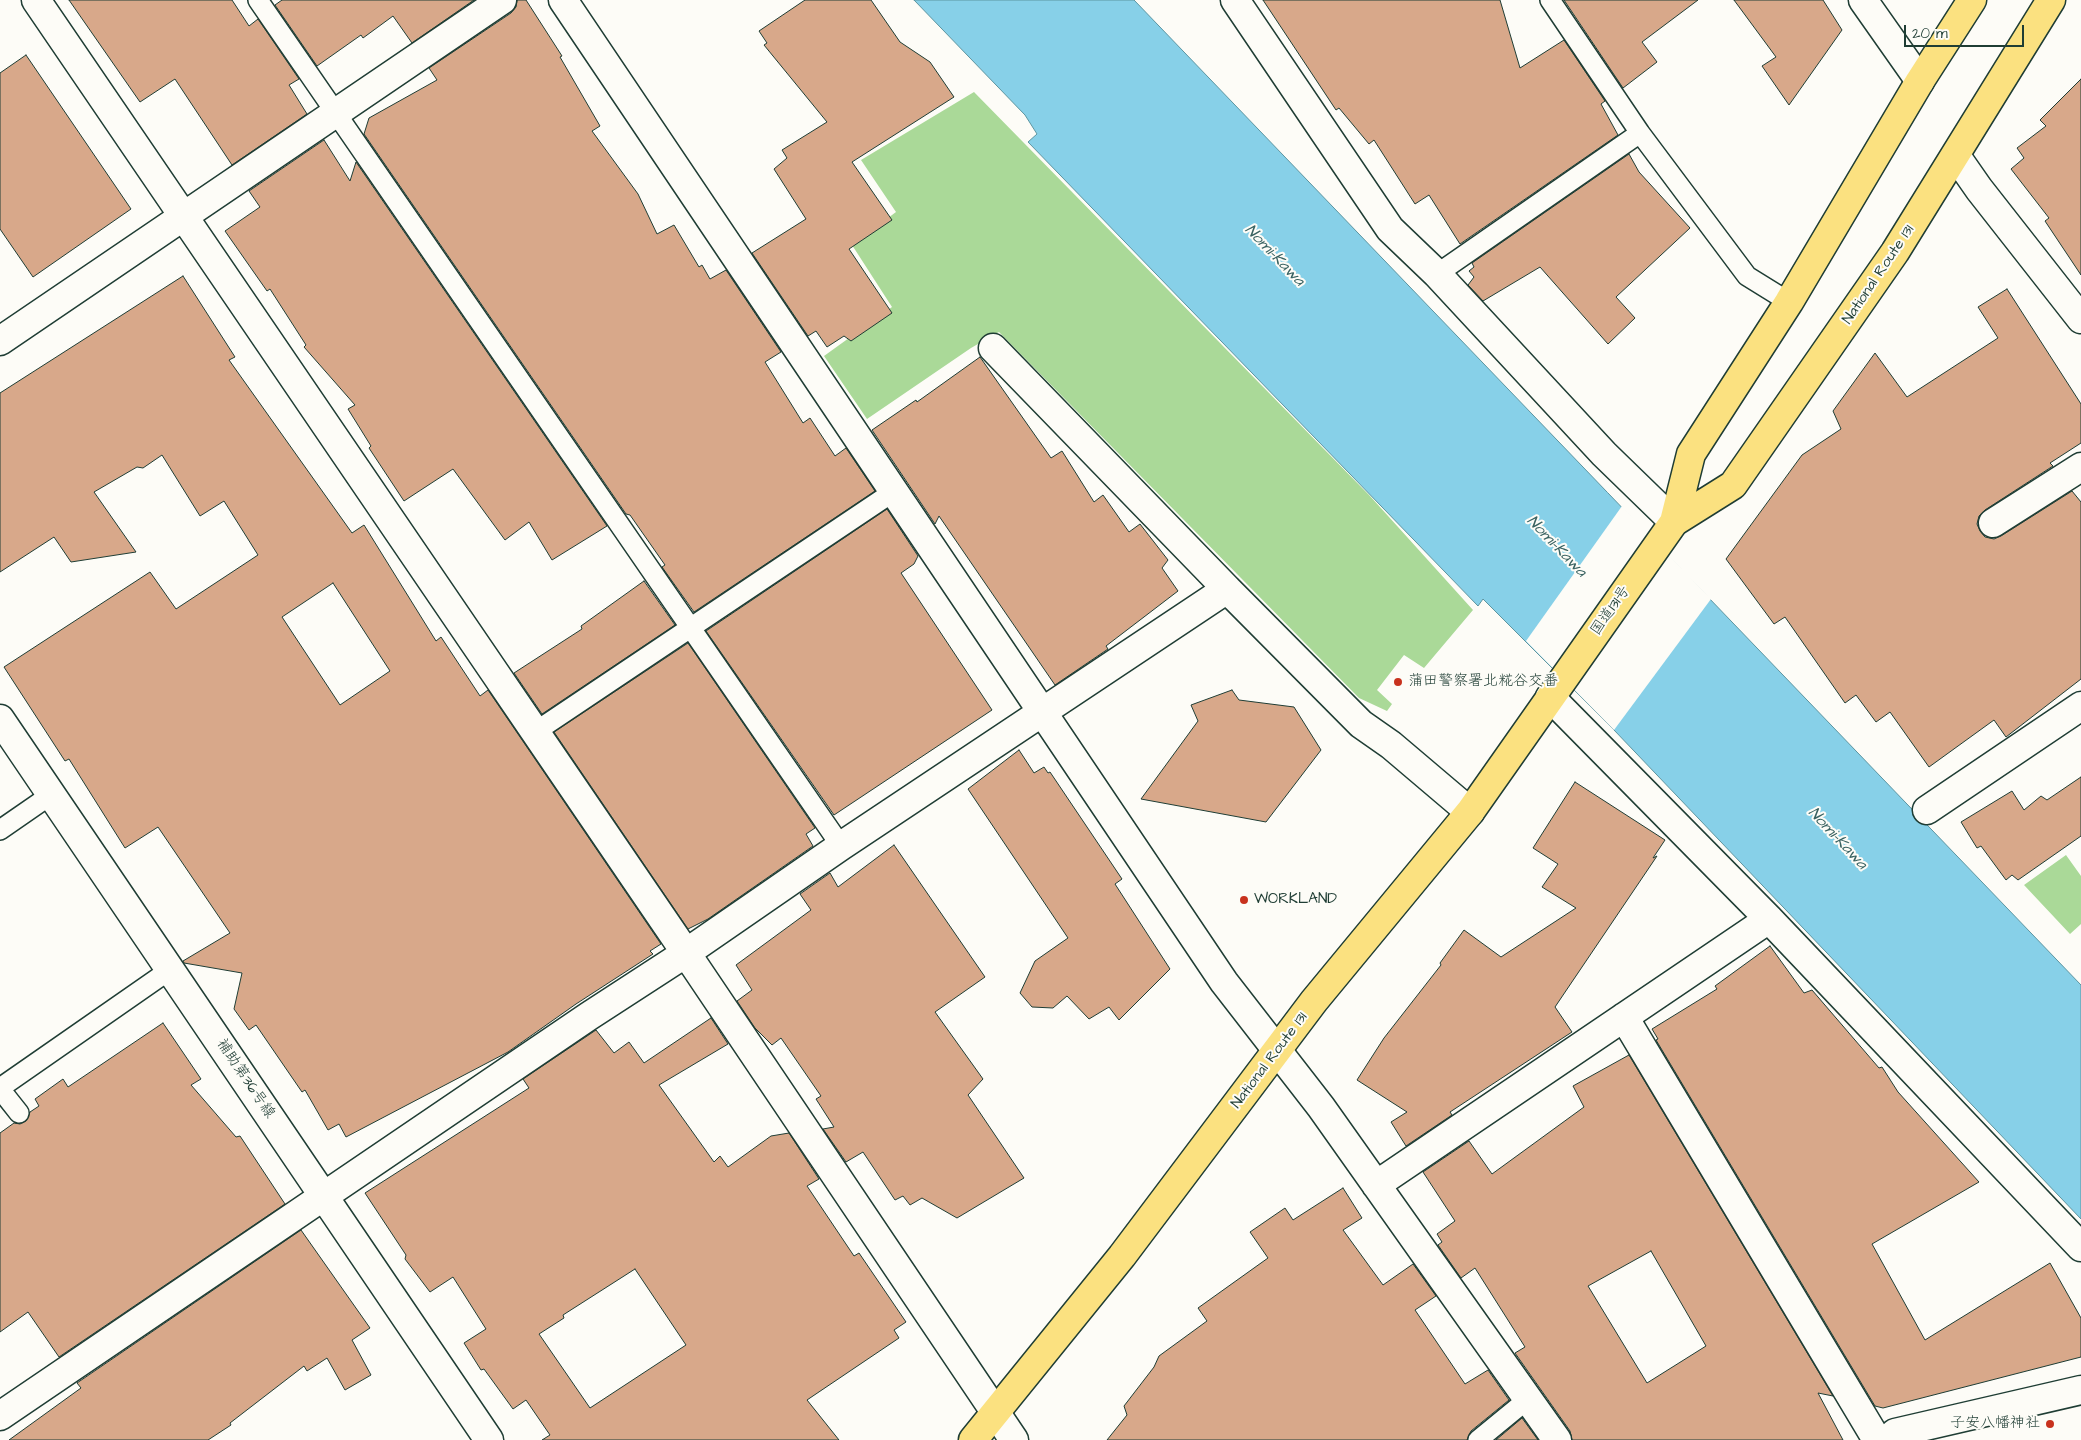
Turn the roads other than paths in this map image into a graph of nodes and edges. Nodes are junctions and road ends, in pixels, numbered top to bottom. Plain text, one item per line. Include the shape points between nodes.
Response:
1 (36, 0) edge
2 (258, 0) edge
3 (502, 0) edge
4 (563, 0) edge
5 (1235, 0) edge
6 (1550, 0) edge
7 (1863, 0) edge
8 (1972, 0) edge
9 (2051, 0) edge
10 (1920, 81) junction
11 (335, 113) junction
12 (1640, 133) junction
13 (1956, 156) junction
14 (183, 217) junction
15 (1437, 274) junction
16 (1789, 302) junction
17 (2081, 319) edge
18 (0, 341) edge
19 (992, 348) dead end
20 (2081, 467) edge
21 (893, 492) junction
22 (1674, 522) junction
23 (1993, 523) dead end
24 (1658, 544) joint
25 (1227, 589) junction
26 (690, 628) junction
27 (1557, 688) junction
28 (2081, 706) edge
29 (1044, 711) junction
30 (0, 719) edge
31 (535, 732) junction
32 (52, 794) junction
33 (1927, 810) dead end
34 (1470, 812) junction
35 (0, 830) edge
36 (841, 846) junction
37 (1769, 919) junction
38 (686, 953) junction
39 (171, 969) junction
40 (1624, 1017) junction
41 (1277, 1052) junction
42 (0, 1088) edge
43 (19, 1113) dead end
44 (1376, 1185) junction
45 (325, 1196) junction
46 (2081, 1247) edge
47 (2081, 1390) edge
48 (1528, 1399) junction
49 (994, 1411) junction
50 (0, 1416) edge
51 (489, 1440) edge
52 (973, 1440) edge
53 (1014, 1440) edge
54 (1478, 1440) edge
55 (1557, 1440) edge
56 (1877, 1440) edge
57 (1887, 1440) edge

1 - 14 street
2 - 11 lane
3 - 11 street
4 - 21 street
5 - 15 street via 1390,229
6 - 12 lane
7 - 10 street
8 - 10 highway, National Route 131
9 - 13 highway, National Route 131
10 - 16 highway, National Route 131
11 - 14 street
11 - 26 lane
12 - 15 lane
12 - 16 lane via 1747,276
13 - 17 street
13 - 22 highway, National Route 131 via 1895,252 1734,486
14 - 18 street
14 - 31 street
15 - 22 street via 1604,454
16 - 22 highway, National Route 131 via 1691,454
19 - 25 street
20 - 23 street
21 - 26 lane
21 - 29 street
22 - 24 highway, National Route 131
24 - 27 highway, 国道131号
25 - 29 street
25 - 34 street via 1361,724 1392,745
26 - 31 lane
26 - 36 lane
27 - 34 highway, National Route 131
27 - 37 street
28 - 33 street
29 - 36 street
29 - 41 street via 1224,982
30 - 32 street, 補助第36号線
31 - 38 street
32 - 35 lane
32 - 39 street, 補助第36号線
34 - 41 highway, National Route 131
36 - 38 street
37 - 40 street
37 - 46 street
38 - 45 street
38 - 49 street
39 - 42 lane
39 - 45 street, 補助第36号線
40 - 44 street
40 - 56 street
41 - 44 street
41 - 49 highway, National Route 131 via 1122,1256
42 - 43 lane
44 - 48 street
45 - 50 street
45 - 51 street, 補助第36号線
47 - 57 street via 1895,1433
48 - 54 lane
48 - 55 street
49 - 52 highway, National Route 131
49 - 53 street

